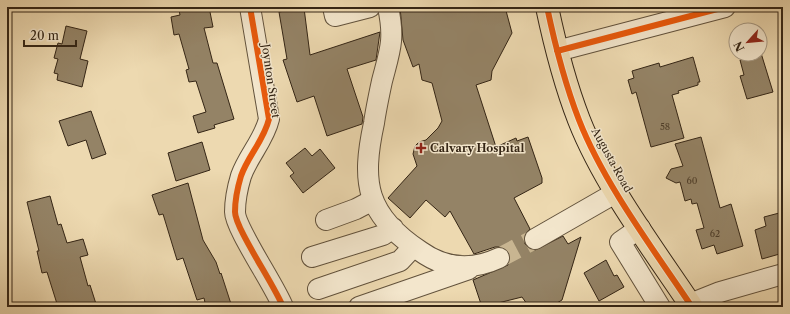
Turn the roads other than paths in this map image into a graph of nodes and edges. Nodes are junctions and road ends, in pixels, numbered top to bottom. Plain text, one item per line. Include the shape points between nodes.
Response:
1 (250, 7) edge
2 (333, 7) edge
3 (370, 7) edge
4 (388, 7) edge
5 (547, 7) edge
6 (725, 7) edge
7 (557, 51) junction
8 (617, 192) junction
9 (372, 200) junction
10 (326, 220) dead end
11 (393, 228) junction
12 (640, 228) junction
13 (535, 239) tunnel mouth
14 (413, 247) junction
15 (312, 257) dead end
16 (499, 258) tunnel mouth
17 (474, 267) junction
18 (783, 274) edge
19 (318, 289) dead end
20 (691, 306) edge
21 (283, 307) edge
22 (359, 307) edge
23 (660, 307) edge

1 - 21 street, Joynton Street via 269,118 267,129 242,176 235,213
2 - 3 street via 334,16
4 - 9 street via 392,36 390,58 382,81 368,157 368,183
5 - 7 main road, Augusta Road
6 - 7 street
7 - 8 main road, Augusta Road via 580,121
8 - 12 main road, Augusta Road
8 - 13 street
9 - 10 street
9 - 11 street
11 - 14 street
11 - 15 street via 383,235
12 - 20 main road, Augusta Road
12 - 23 street via 620,242
14 - 17 street via 431,259 454,267
14 - 19 street via 400,261
16 - 17 street
17 - 22 street
18 - 20 street via 720,292

